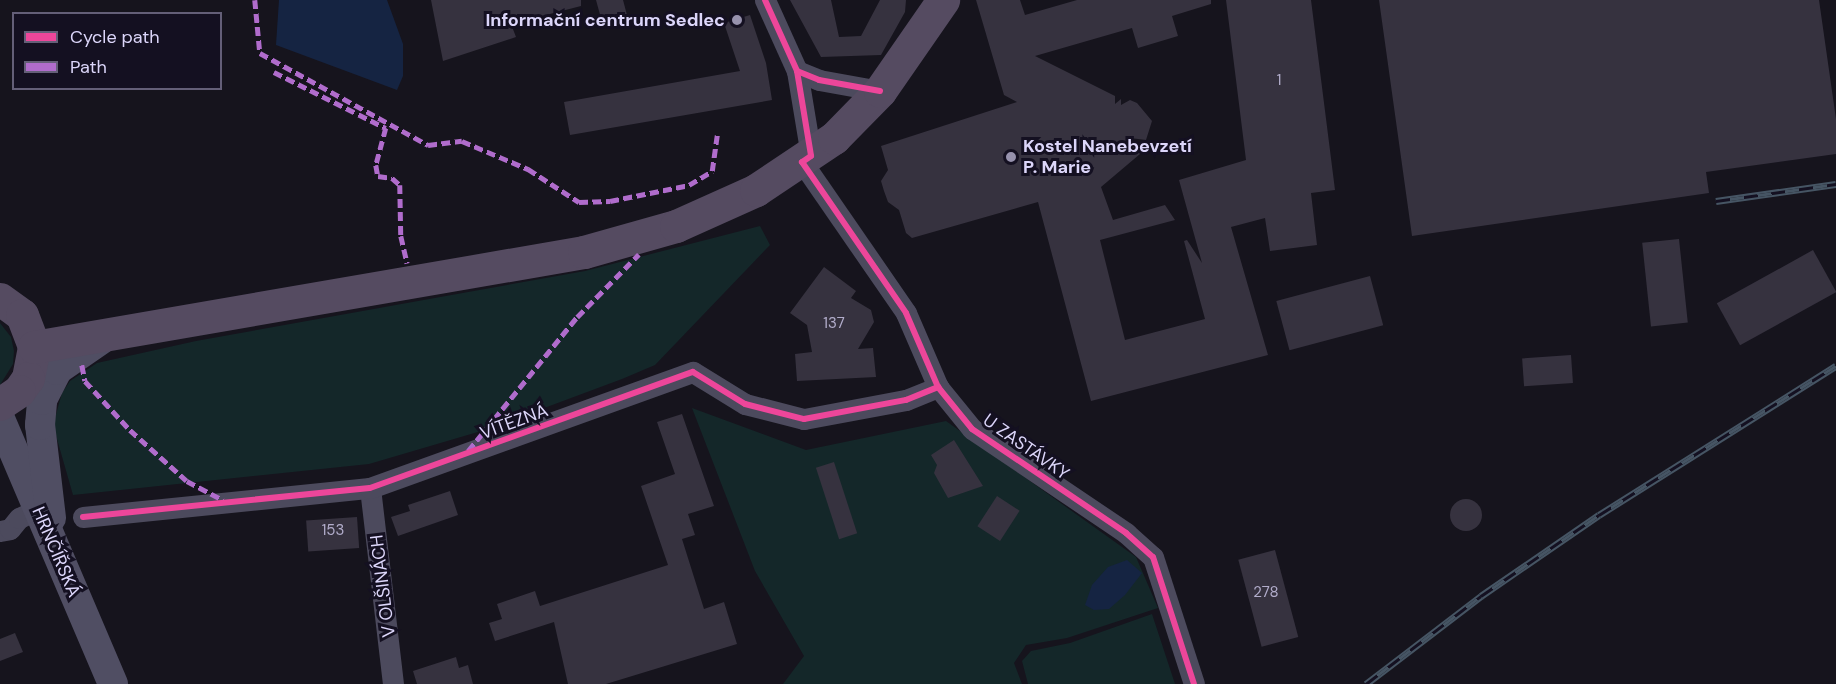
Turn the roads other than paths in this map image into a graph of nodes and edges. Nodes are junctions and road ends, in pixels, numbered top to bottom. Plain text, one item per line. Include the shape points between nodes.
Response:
1 (765, 0) edge
2 (942, 0) edge
3 (797, 70) junction
4 (880, 91) junction
5 (807, 159) junction
6 (0, 299) edge
7 (114, 331) junction
8 (34, 347) junction
9 (938, 387) junction
10 (0, 404) edge
11 (0, 419) edge
12 (370, 488) junction
13 (38, 509) junction
14 (83, 517) dead end
15 (1, 531) edge
16 (51, 542) junction
17 (113, 684) edge
18 (393, 684) edge
19 (1194, 684) edge

1 - 3 street
2 - 4 main road
3 - 4 street via 819,80
3 - 5 street
4 - 5 main road via 848,125
5 - 7 main road via 696,218 611,246
5 - 9 street, U ZASTÁVKY via 906,313
6 - 8 main road via 22,315
7 - 8 main road
7 - 16 main road via 65,363 52,378 42,400 40,425 51,503
8 - 10 main road via 28,378 19,391
9 - 12 street, VÍTĚZNÁ via 906,400 804,419 745,404 693,372
9 - 19 street, U ZASTÁVKY via 972,429 1126,533 1153,557
11 - 13 main road, HRNČÍŘSKÁ
12 - 14 street, VÍTĚZNÁ
12 - 18 street, V OLŠINÁCH
13 - 15 street
13 - 16 main road, HRNČÍŘSKÁ
16 - 17 main road, HRNČÍŘSKÁ

